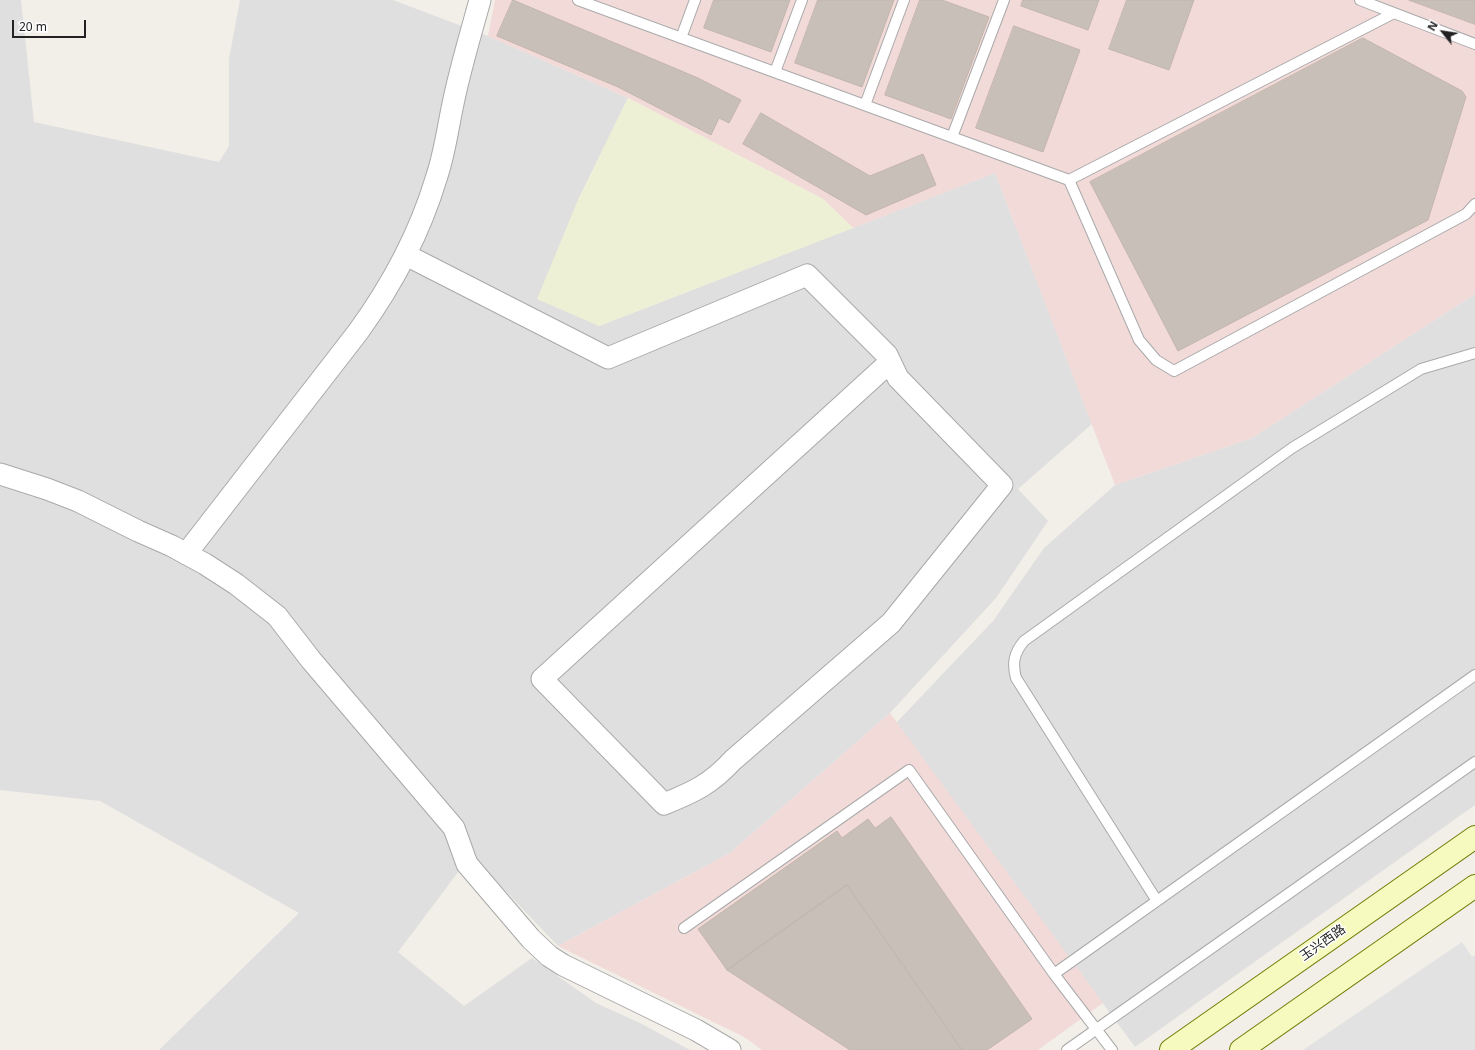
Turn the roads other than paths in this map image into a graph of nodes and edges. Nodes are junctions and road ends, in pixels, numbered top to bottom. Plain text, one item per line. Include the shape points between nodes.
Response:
1 (480, 0) edge
2 (578, 0) edge
3 (695, 0) edge
4 (802, 0) edge
5 (904, 0) edge
6 (1004, 0) edge
7 (1360, 0) edge
8 (1394, 13) junction
9 (681, 38) junction
10 (1475, 44) edge
11 (775, 72) junction
12 (865, 105) junction
13 (952, 137) junction
14 (1069, 180) junction
15 (1475, 204) edge
16 (406, 255) junction
17 (1475, 354) edge
18 (890, 362) junction
19 (0, 474) edge
20 (186, 554) junction
21 (1475, 675) edge
22 (1475, 762) edge
23 (1475, 836) edge
24 (1475, 886) edge
25 (1157, 901) junction
26 (684, 928) dead end
27 (1054, 974) junction
28 (1096, 1029) junction
29 (730, 1050) edge
30 (1067, 1050) edge
31 (1112, 1050) edge
32 (1171, 1050) edge
33 (1242, 1050) edge

1 - 16 street via 454,99 437,179
2 - 9 lane
3 - 9 lane
4 - 11 lane
5 - 12 lane
6 - 13 lane
7 - 8 lane
8 - 10 lane
8 - 14 lane
9 - 11 lane
11 - 12 lane
12 - 13 lane
13 - 14 lane
14 - 15 lane via 1139,340 1156,360 1174,371 1466,214
16 - 18 street via 608,358 807,275 887,355
16 - 20 street via 384,295 358,332
17 - 25 lane via 1420,370 1292,448 1024,641 1017,649 1014,659 1016,678
18 - 18 street via 898,378 1002,485 891,623 738,754 721,772 693,792 664,804 542,679
19 - 20 street via 78,502
20 - 29 street via 236,584 277,616 311,660 454,828 466,864 549,956 696,1030
21 - 25 lane
22 - 28 lane
23 - 32 main road, 玉兴西路
24 - 33 main road
25 - 27 lane
26 - 27 lane via 909,770
27 - 28 lane
28 - 30 lane
28 - 31 lane

